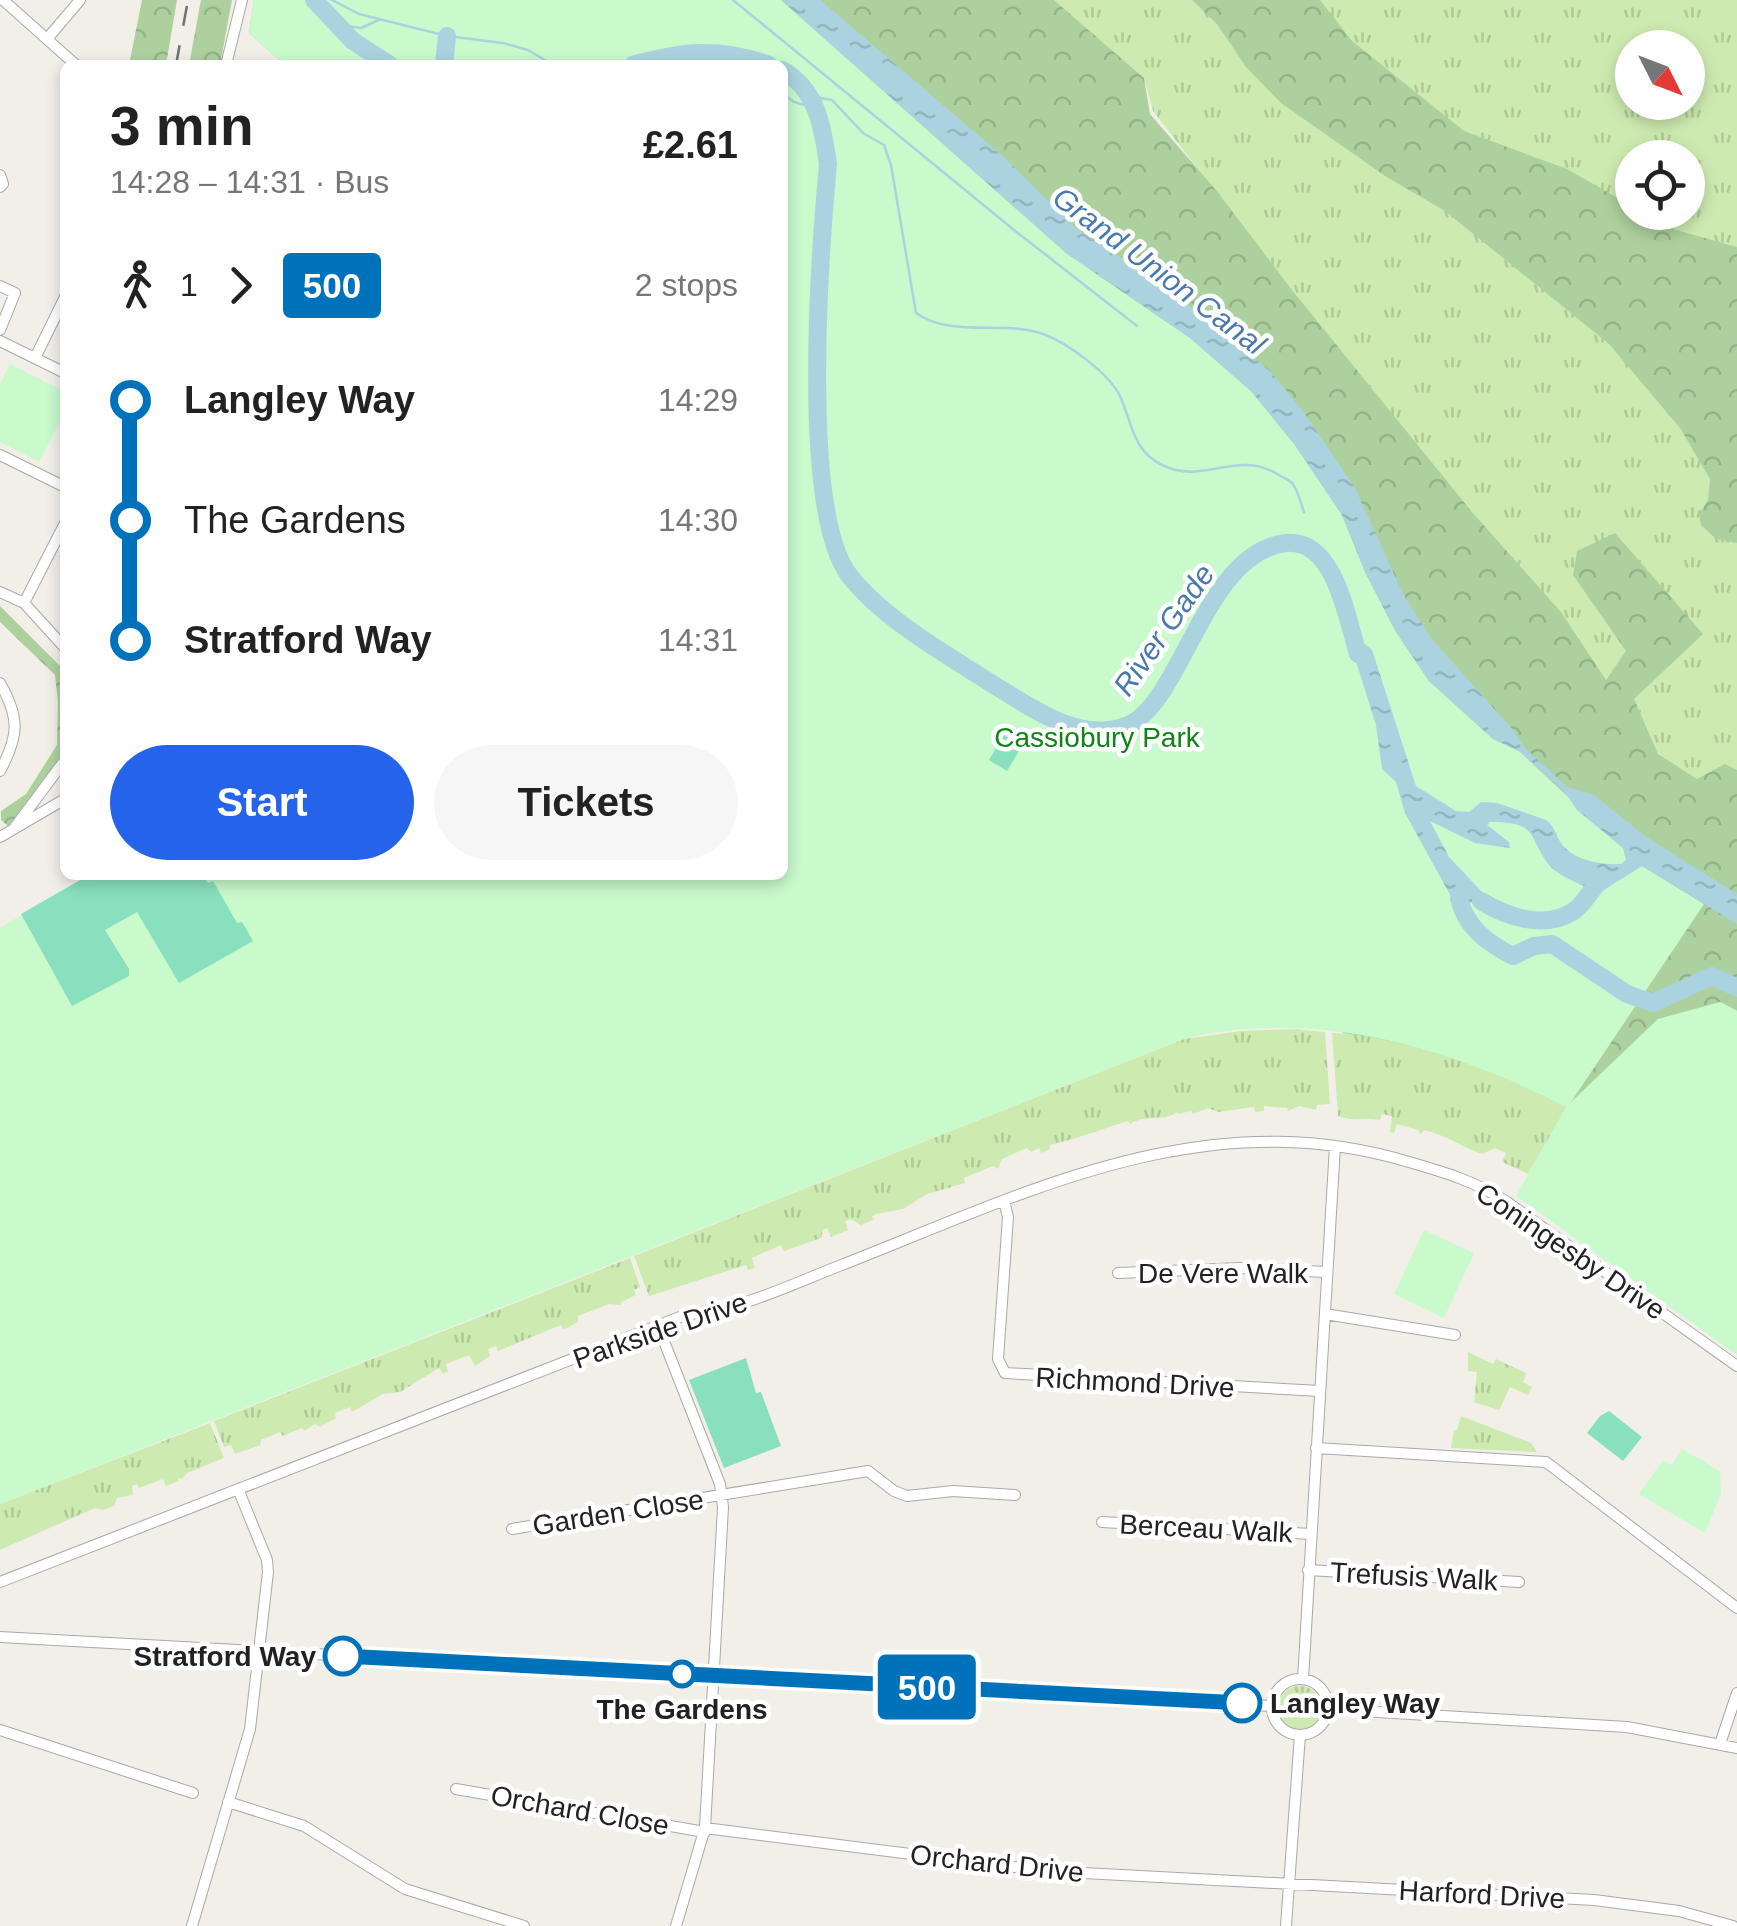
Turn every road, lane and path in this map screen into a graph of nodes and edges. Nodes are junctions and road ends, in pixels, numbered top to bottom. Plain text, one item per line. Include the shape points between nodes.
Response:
1 (2, 0) edge
2 (80, 0) edge
3 (242, 0) edge
4 (46, 39) junction
5 (70, 60) edge
6 (227, 60) edge
7 (0, 175) edge
8 (0, 187) edge
9 (0, 286) edge
10 (60, 307) edge
11 (0, 330) edge
12 (1, 345) edge
13 (35, 358) junction
14 (60, 370) edge
15 (0, 455) edge
16 (60, 485) edge
17 (60, 533) edge
18 (0, 592) edge
19 (24, 603) junction
20 (60, 643) edge
21 (0, 683) edge
22 (60, 767) edge
23 (0, 771) edge
24 (60, 802) edge
25 (14, 828) junction
26 (0, 837) edge
27 (1334, 1146) junction
28 (1004, 1201) junction
29 (1327, 1272) junction
30 (1118, 1274) dead end
31 (1324, 1314) junction
32 (658, 1326) junction
33 (1455, 1336) dead end
34 (1737, 1366) edge
35 (1320, 1392) junction
36 (1316, 1448) junction
37 (238, 1490) junction
38 (723, 1494) junction
39 (1016, 1495) dead end
40 (1102, 1522) dead end
41 (512, 1529) dead end
42 (1311, 1534) junction
43 (1308, 1570) junction
44 (0, 1582) edge
45 (1519, 1582) dead end
46 (1737, 1608) edge
47 (0, 1637) edge
48 (259, 1651) junction
49 (714, 1676) junction
50 (1304, 1679) junction
51 (1737, 1693) edge
52 (1272, 1706) junction
53 (1328, 1708) junction
54 (0, 1730) edge
55 (1300, 1735) junction
56 (1720, 1744) junction
57 (1737, 1748) edge
58 (456, 1788) dead end
59 (193, 1793) dead end
60 (228, 1802) junction
61 (705, 1830) junction
62 (1289, 1884) junction
63 (192, 1926) edge
64 (524, 1926) edge
65 (676, 1926) edge
66 (1286, 1926) edge
67 (1733, 1926) edge

1 - 4 street
2 - 4 street
3 - 6 street
4 - 5 street
7 - 8 street
9 - 11 street via 16,293
10 - 13 street
12 - 13 street
13 - 14 street
15 - 16 street
17 - 19 street
18 - 19 street
19 - 20 street
21 - 23 street via 14,707 14,744
22 - 25 street
24 - 25 street
25 - 26 street
27 - 28 street, Parkside Drive via 1253,1142 1173,1150 1110,1163
27 - 29 street
27 - 34 street, Coningesby Drive via 1390,1156 1493,1192
28 - 32 street, Parkside Drive via 745,1302
28 - 35 street, Richmond Drive via 998,1358 1005,1373
29 - 30 street, De Vere Walk
29 - 31 street
31 - 33 street
31 - 35 street
32 - 37 street, Parkside Drive
32 - 38 street
35 - 36 street
36 - 42 street
36 - 46 street via 1546,1462
37 - 44 street, Parkside Drive
37 - 48 street via 268,1566
38 - 39 street, Garden Close via 868,1471 908,1496
38 - 41 street, Garden Close
38 - 49 street
40 - 42 street, Berceau Walk
42 - 43 street
43 - 45 street, Trefusis Walk
43 - 50 street
47 - 48 street
48 - 49 street
48 - 60 street via 250,1729
49 - 52 street
49 - 61 street
50 - 52 street via 1279,1689
50 - 53 street via 1324,1692
51 - 56 street
52 - 55 street via 1283,1729
53 - 55 street via 1316,1730
53 - 56 street via 1626,1727
54 - 59 street
55 - 62 street
56 - 57 street
58 - 61 street, Orchard Close
60 - 63 street
60 - 64 street via 304,1826 405,1889
61 - 62 street, Orchard Drive via 1046,1872
61 - 65 street
62 - 66 street
62 - 67 street, Harford Drive via 1594,1900

